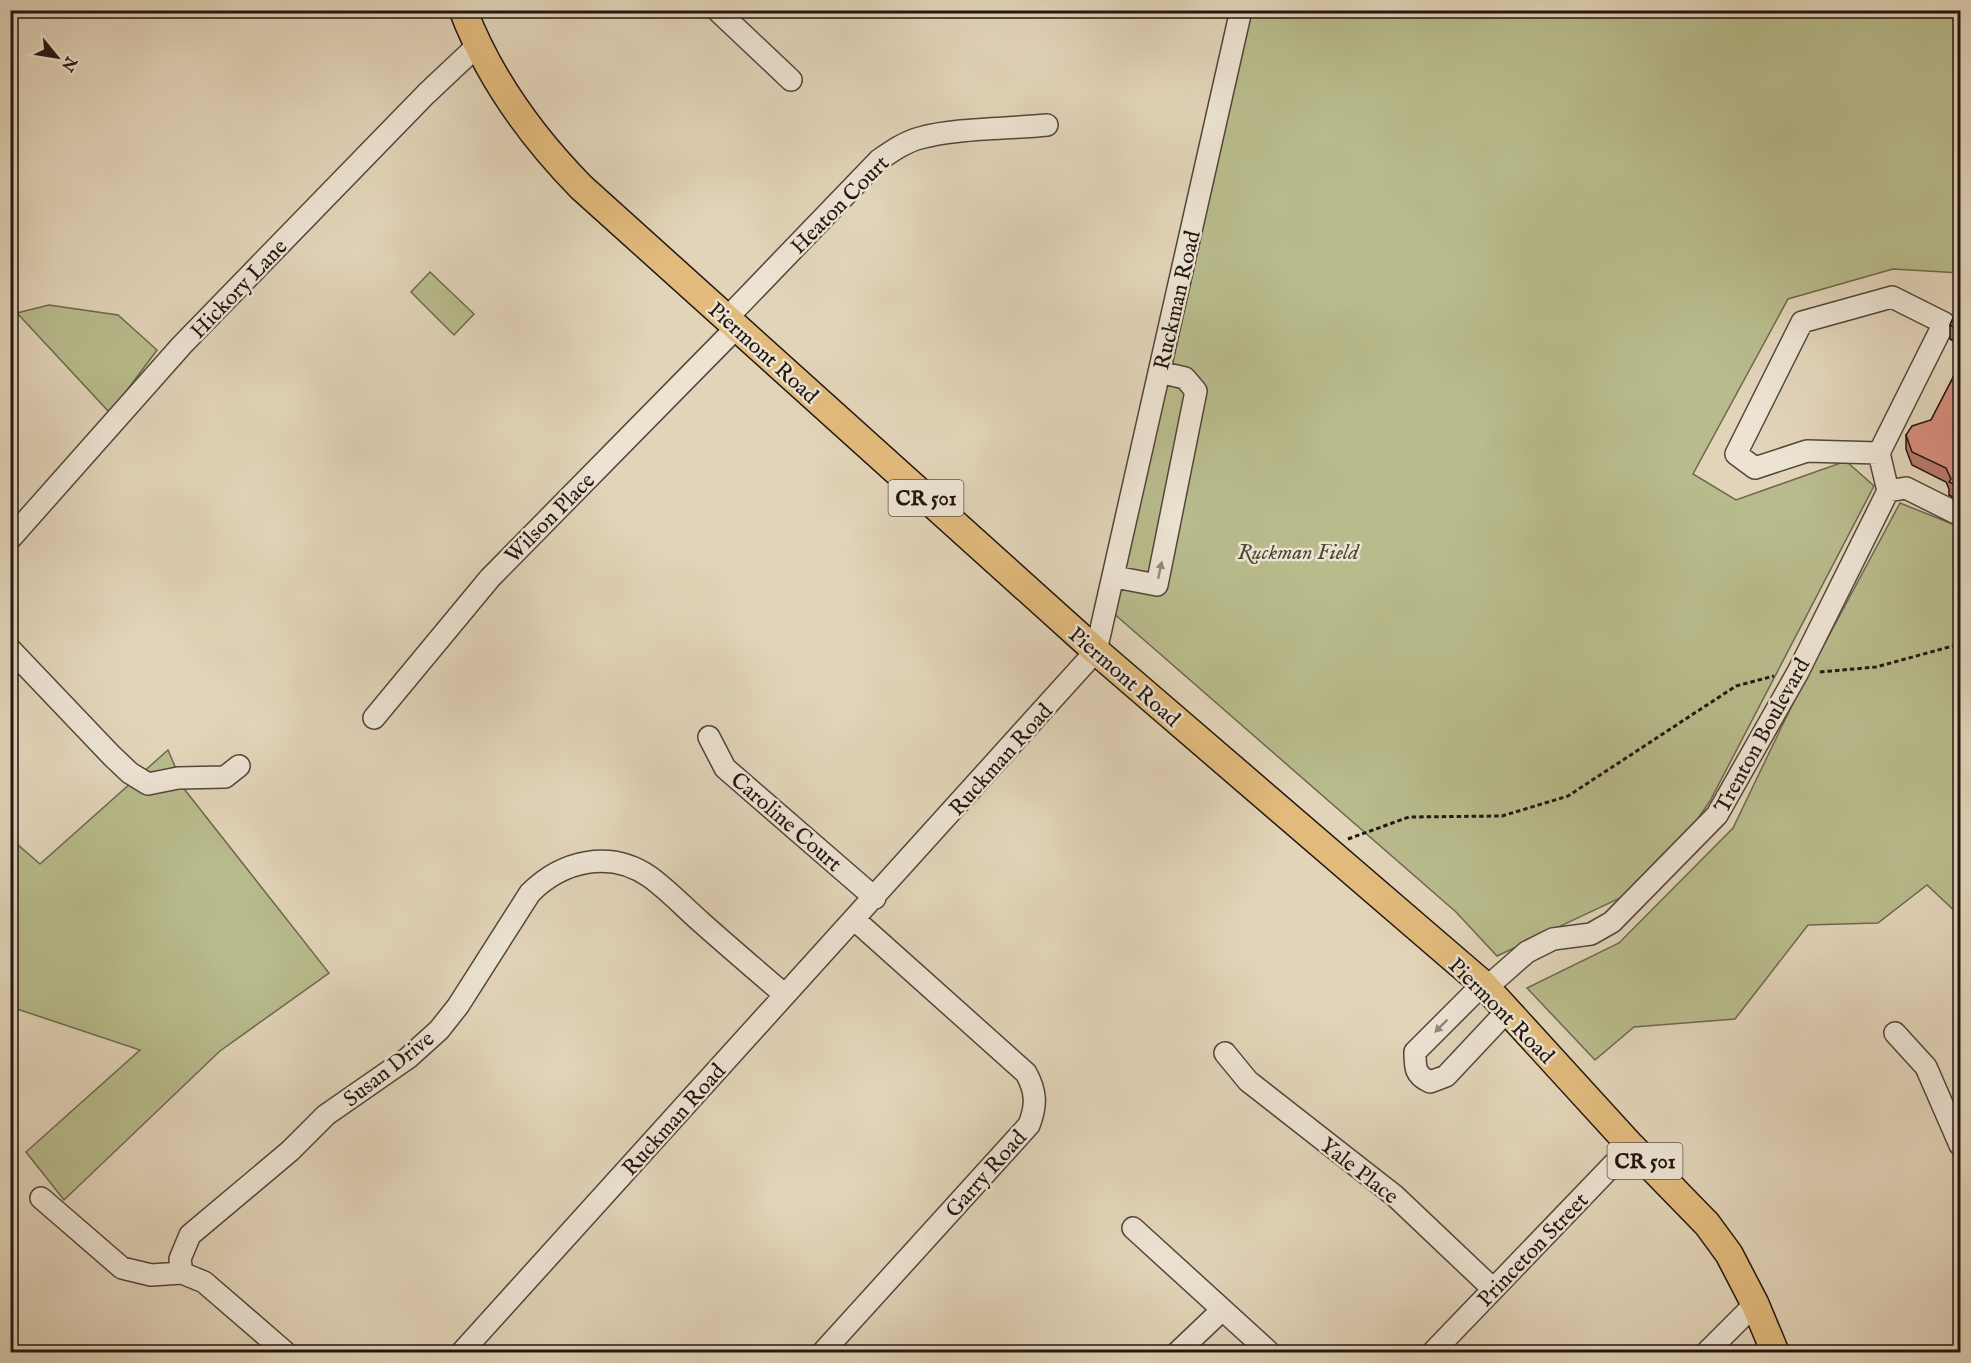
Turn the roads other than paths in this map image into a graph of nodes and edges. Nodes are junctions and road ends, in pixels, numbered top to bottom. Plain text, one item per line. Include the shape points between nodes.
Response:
1 (463, 10) edge
2 (717, 10) edge
3 (1241, 10) edge
4 (477, 46) junction
5 (791, 80) dead end
6 (1047, 125) dead end
7 (732, 323) junction
8 (1160, 372) junction
9 (1879, 453) junction
10 (1888, 491) junction
11 (1960, 515) edge
12 (10, 539) edge
13 (1115, 577) junction
14 (10, 649) edge
15 (1096, 651) junction
16 (374, 718) dead end
17 (709, 737) dead end
18 (239, 766) dead end
19 (875, 898) junction
20 (855, 920) junction
21 (1484, 986) junction
22 (785, 996) junction
23 (1507, 1011) junction
24 (1895, 1033) dead end
25 (1225, 1053) dead end
26 (1960, 1145) edge
27 (1631, 1146) junction
28 (41, 1198) dead end
29 (1133, 1228) dead end
30 (182, 1273) junction
31 (1493, 1289) junction
32 (1755, 1304) junction
33 (1221, 1311) junction
34 (470, 1350) edge
35 (285, 1353) edge
36 (823, 1353) edge
37 (1178, 1353) edge
38 (1269, 1353) edge
39 (1433, 1353) edge
40 (1707, 1353) edge
41 (1775, 1353) edge

1 - 4 main road, Piermont Road / CR 501
2 - 5 street
3 - 8 street, Ruckman Road
4 - 7 main road, Piermont Road / CR 501 via 502,91 559,164
4 - 12 street, Hickory Lane via 182,345
6 - 7 street, Heaton Court via 944,134 898,147 879,160
7 - 15 main road, Piermont Road / CR 501
7 - 16 street, Wilson Place via 490,578
8 - 13 street, Ruckman Road
13 -> 8 street via 1157,585 1196,391 1185,378
9 - 9 street via 1944,323 1892,297 1802,322 1736,454 1755,468 1807,451
9 - 10 street
10 - 11 street via 1906,488
10 - 21 street, Trenton Boulevard via 1798,672 1718,815 1612,922 1591,934 1552,939 1527,952
13 - 15 street, Ruckman Road
14 - 18 street via 112,756 148,784 178,778 225,777
15 - 19 street, Ruckman Road
15 - 21 main road, Piermont Road / CR 501
17 - 19 street, Caroline Court via 725,768
19 - 20 street, Ruckman Road
20 - 22 street, Ruckman Road
20 - 36 street, Garry Road via 1026,1073 1036,1099 1029,1125
21 - 23 main road, Piermont Road / CR 501
21 -> 23 street, Trenton Boulevard via 1415,1052 1414,1068 1421,1077 1430,1082 1446,1076
22 - 30 street, Susan Drive via 650,877 616,863 597,861 559,870 530,893 439,1030 408,1058 326,1115 290,1151 190,1235 180,1259
22 - 34 street, Ruckman Road
23 - 27 main road, Piermont Road / CR 501
24 - 26 street via 1926,1067
25 - 31 street, Yale Place via 1248,1081 1395,1196
27 - 31 street, Princeton Street
27 - 32 main road, Piermont Road / CR 501 via 1707,1224 1729,1254
28 - 30 street via 122,1268 136,1274
29 - 33 street
30 - 35 street via 204,1282
31 - 39 street, Princeton Street
32 - 40 street
32 - 41 main road, Piermont Road / CR 501
33 - 37 street
33 - 38 street

